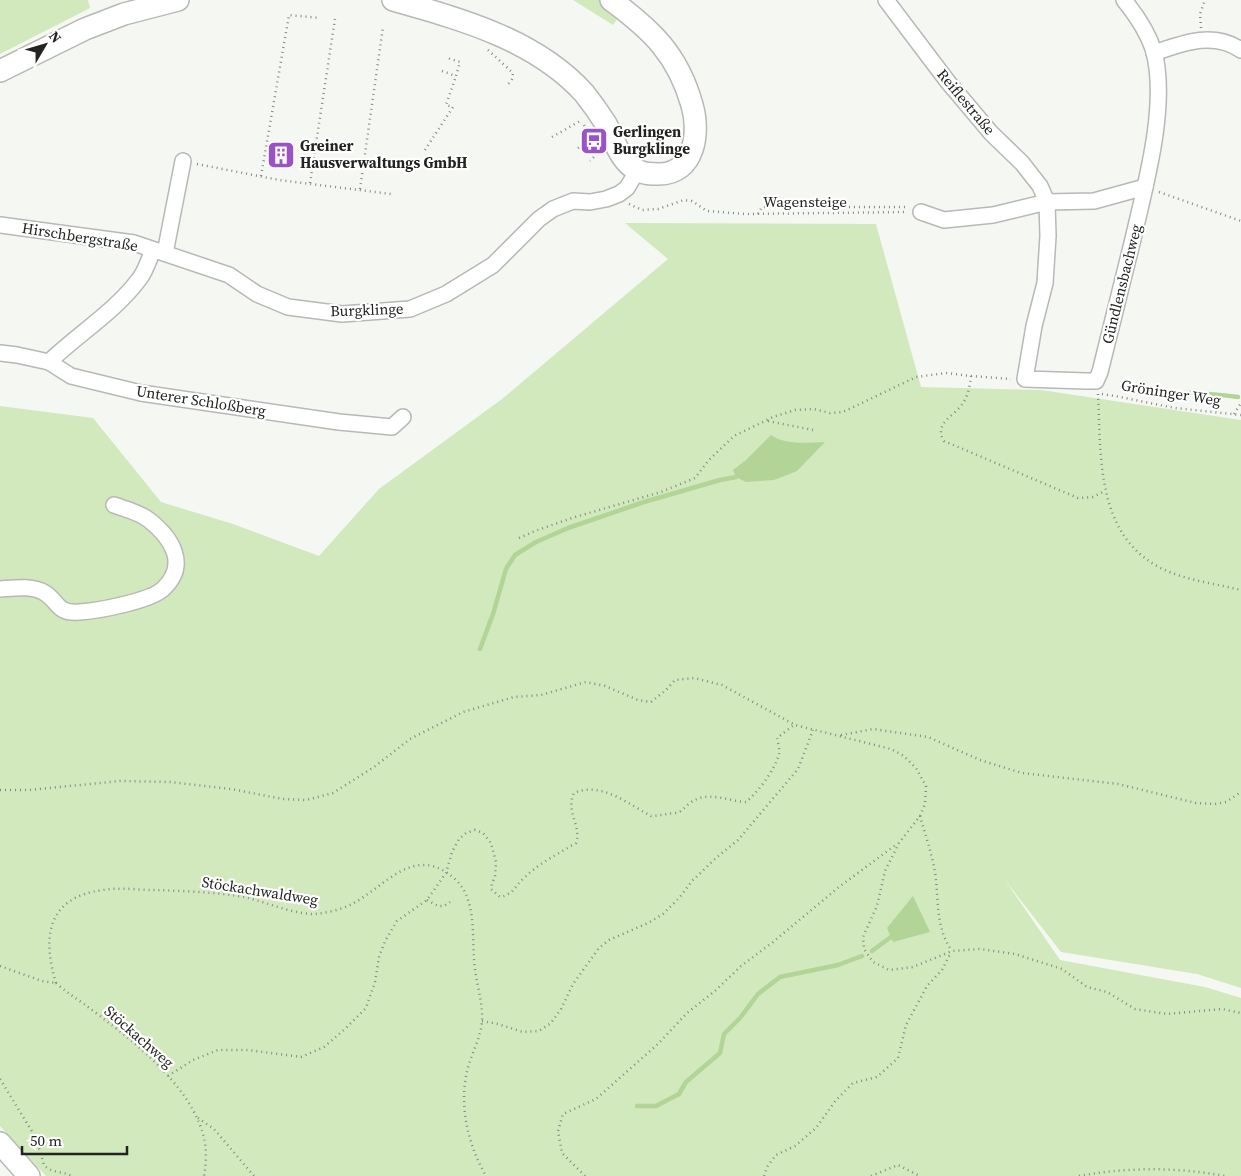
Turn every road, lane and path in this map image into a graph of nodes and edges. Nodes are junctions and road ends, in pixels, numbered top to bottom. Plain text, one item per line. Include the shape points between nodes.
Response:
1 (178, 0) edge
2 (393, 0) edge
3 (611, 0) edge
4 (886, 0) edge
5 (1124, 0) edge
6 (1205, 0) edge
7 (320, 18) dead end
8 (335, 19) dead end
9 (383, 28) dead end
10 (1202, 39) junction
11 (487, 50) dead end
12 (1241, 50) edge
13 (1154, 53) junction
14 (447, 58) dead end
15 (0, 71) edge
16 (442, 71) dead end
17 (456, 76) junction
18 (507, 86) dead end
19 (552, 137) dead end
20 (591, 139) junction
21 (578, 148) dead end
22 (425, 150) dead end
23 (183, 161) joint
24 (590, 161) dead end
25 (638, 171) junction
26 (261, 176) junction
27 (310, 183) junction
28 (1145, 187) junction
29 (360, 190) junction
30 (391, 194) dead end
31 (619, 194) junction
32 (1047, 202) junction
33 (921, 212) junction
34 (758, 214) junction
35 (1241, 221) edge
36 (0, 225) edge
37 (159, 251) junction
38 (0, 353) edge
39 (49, 362) junction
40 (972, 376) junction
41 (1025, 379) junction
42 (1097, 387) junction
43 (1241, 403) edge
44 (1234, 414) junction
45 (1241, 415) edge
46 (403, 417) dead end
47 (766, 420) junction
48 (813, 430) dead end
49 (1105, 492) junction
50 (114, 505) dead end
51 (520, 538) dead end
52 (0, 589) edge
53 (1241, 590) edge
54 (795, 725) junction
55 (814, 729) junction
56 (839, 735) junction
57 (0, 790) edge
58 (1241, 792) edge
59 (920, 816) junction
60 (899, 843) junction
61 (446, 873) junction
62 (427, 900) junction
63 (450, 902) dead end
64 (952, 951) junction
65 (0, 966) edge
66 (56, 983) junction
67 (1241, 1012) edge
68 (482, 1021) junction
69 (168, 1076) junction
70 (0, 1079) edge
71 (198, 1117) junction
72 (0, 1143) edge
73 (29, 1176) edge
74 (72, 1176) edge
75 (204, 1176) edge
76 (254, 1176) edge
77 (486, 1176) edge
78 (585, 1176) edge
79 (764, 1176) edge
80 (871, 1176) edge
81 (920, 1176) edge
82 (1079, 1176) edge
83 (1225, 1176) edge

1 - 15 main road via 124,14 85,29
2 - 25 main road via 438,12 497,34 548,63 571,80 595,106 622,156
3 - 25 main road via 652,33 665,49 680,71 695,115 694,147 687,161 676,171 665,174
4 - 32 street, Reiflestraße via 990,133 1022,163 1040,186
5 - 13 street via 1138,18
6 - 10 path via 1200,14
7 - 26 path via 289,16
8 - 27 path
9 - 29 path
10 - 12 street via 1220,41
10 - 13 street
11 - 18 path via 513,73
13 - 28 street, Gündlensbachweg via 1158,105
14 - 17 path via 460,62
16 - 17 path
17 - 22 path via 446,105 453,107
19 - 20 path via 582,120
20 - 21 path
20 - 24 path via 595,156
23 - 26 path
23 - 37 street, Hirschbergstraße
25 - 31 street
26 - 27 path
27 - 29 path
28 - 32 street via 1094,201
28 - 35 path
28 - 42 street, Gündlensbachweg
29 - 30 path
31 - 34 path, Wagensteige via 631,206 642,210 658,209 684,200 692,201 707,211
31 - 37 street, Burgklinge via 590,202 573,201 553,209 493,265 446,294 410,309 342,314 288,308 257,294 229,275
32 - 33 street via 993,215 944,220
32 - 41 street, Reiflestraße via 1045,283
33 - 34 path, Wagensteige
33 - 34 path via 912,207 762,207
36 - 37 street, Hirschbergstraße via 134,243
37 - 39 street, Hirschbergstraße via 122,299
38 - 39 street, Unterer Schloßberg
39 - 46 street, Unterer Schloßberg via 72,376 141,393 392,427
40 - 41 path
40 - 47 path via 946,373 916,377 843,412 795,410
40 - 49 path via 964,403 943,423 944,441 1078,498
41 - 42 street
42 - 44 path, Gröninger Weg via 1115,396 1175,408
42 - 49 path
43 - 44 path
44 - 45 path, Gröninger Weg
47 - 48 path
47 - 51 path via 734,436 695,478
49 - 53 path via 1122,533 1135,550 1157,566 1182,577
50 - 52 street via 148,519 172,546 177,560 174,577 162,590 134,602 78,613 66,612 45,593 29,588
54 - 55 path
54 - 57 path via 722,686 694,678 675,680 651,702 586,682 463,712 410,739 333,793 306,800 170,782 120,781
54 - 61 path via 777,738 779,753 770,773 746,802 708,797 690,803 678,813 651,816 617,796 592,788 582,789 570,800 578,834 576,843 534,869 508,895 500,897 491,889 496,862 491,843 483,833 475,830 459,840
55 - 56 path
55 - 68 path via 798,769 738,840 692,881 663,914 599,948 573,984 552,1023 539,1030 523,1032
56 - 58 path via 873,729 928,737 980,760 1022,773 1118,784 1196,803 1226,802
56 - 59 path via 891,749 904,756 916,768 926,786 925,804
59 - 60 path
59 - 64 path via 935,872 940,923
60 - 64 path via 885,871 877,906 863,937 864,949 872,962 889,970 913,967
60 - 78 path via 741,966 596,1098 564,1114 558,1131 562,1153
61 - 62 path
61 - 66 path, Stöckachwaldweg via 427,866 409,867 350,904 330,912 313,914 242,897 205,893 104,889 90,892 68,902 52,924 48,942
61 - 68 path, Stöckachwaldweg via 464,890 472,921
62 - 63 path via 438,906
62 - 69 path via 397,921 385,941 366,1008 324,1047 301,1057 248,1050 218,1050 193,1060
64 - 67 path via 980,949 1034,960 1062,969 1087,987 1107,992 1135,1009 1167,1014 1222,1009
64 - 79 path via 942,970 926,986 906,1026 898,1058 876,1077 853,1083 816,1128 795,1146 776,1155
65 - 66 path
66 - 69 path, Stöckachweg via 127,1037
68 - 77 path, Stöckachwaldweg via 467,1071 464,1094 471,1144
69 - 71 path, Stöckachweg
70 - 74 path via 36,1138 44,1165
71 - 75 path, Stöckachweg via 205,1140
71 - 76 path via 214,1130
72 - 73 main road
80 - 81 path via 898,1165
82 - 83 path via 1135,1169 1174,1169

